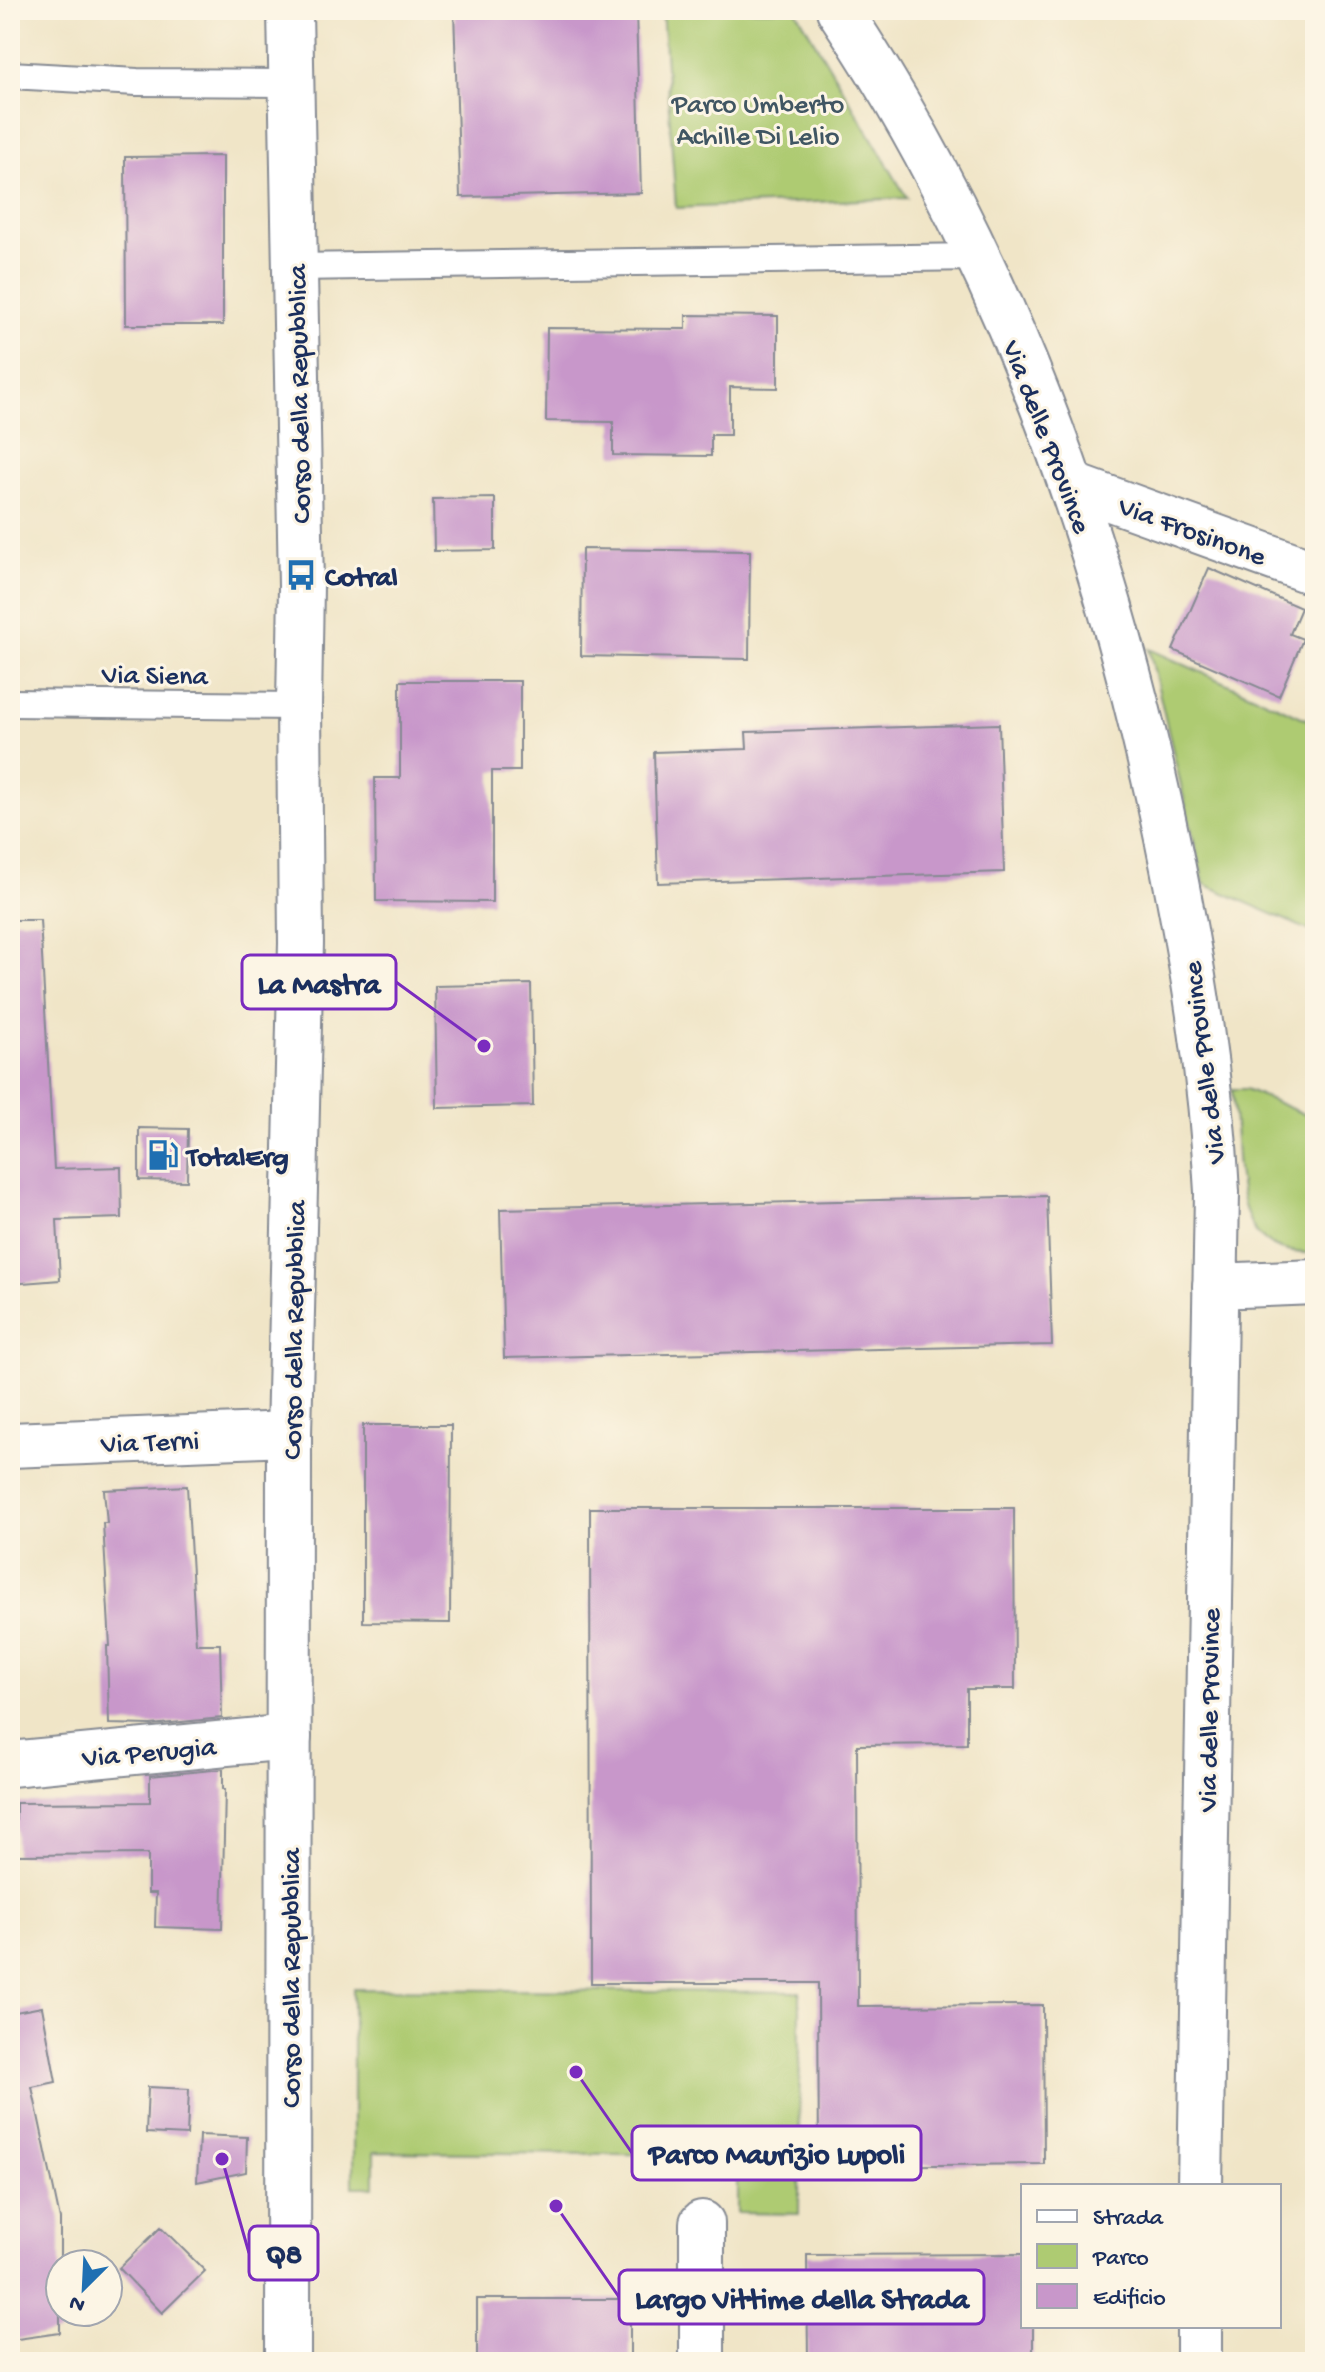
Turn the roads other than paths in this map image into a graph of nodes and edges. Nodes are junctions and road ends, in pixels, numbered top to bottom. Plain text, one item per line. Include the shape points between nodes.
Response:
1 (290, 10) edge
2 (839, 10) edge
3 (10, 75) edge
4 (290, 83) junction
5 (978, 257) junction
6 (294, 267) junction
7 (1072, 485) junction
8 (1315, 573) edge
9 (10, 703) edge
10 (299, 706) junction
11 (1315, 1282) edge
12 (1215, 1286) junction
13 (289, 1434) junction
14 (10, 1445) edge
15 (289, 1737) junction
16 (10, 1764) edge
17 (1200, 2184) edge
18 (702, 2223) dead end
19 (1199, 2328) edge
20 (288, 2362) edge
21 (702, 2362) edge
22 (1199, 2362) edge

1 - 4 street, Corso della Repubblica
2 - 5 street, Via delle Province via 902,113
3 - 4 lane
4 - 6 street, Corso della Repubblica
5 - 6 lane
5 - 7 street, Via delle Province
6 - 10 street, Corso della Repubblica
7 - 8 street, Via Frosinone
7 - 12 street, Via delle Province via 1130,680 1184,921 1214,1130
9 - 10 lane, Via Siena
10 - 13 street, Corso della Repubblica via 301,943
11 - 12 street
12 - 17 street, Via delle Province
13 - 14 street, Via Terni
13 - 15 street, Corso della Repubblica
15 - 16 street, Via Perugia
15 - 20 street, Corso della Repubblica
18 - 21 street
19 - 22 street

